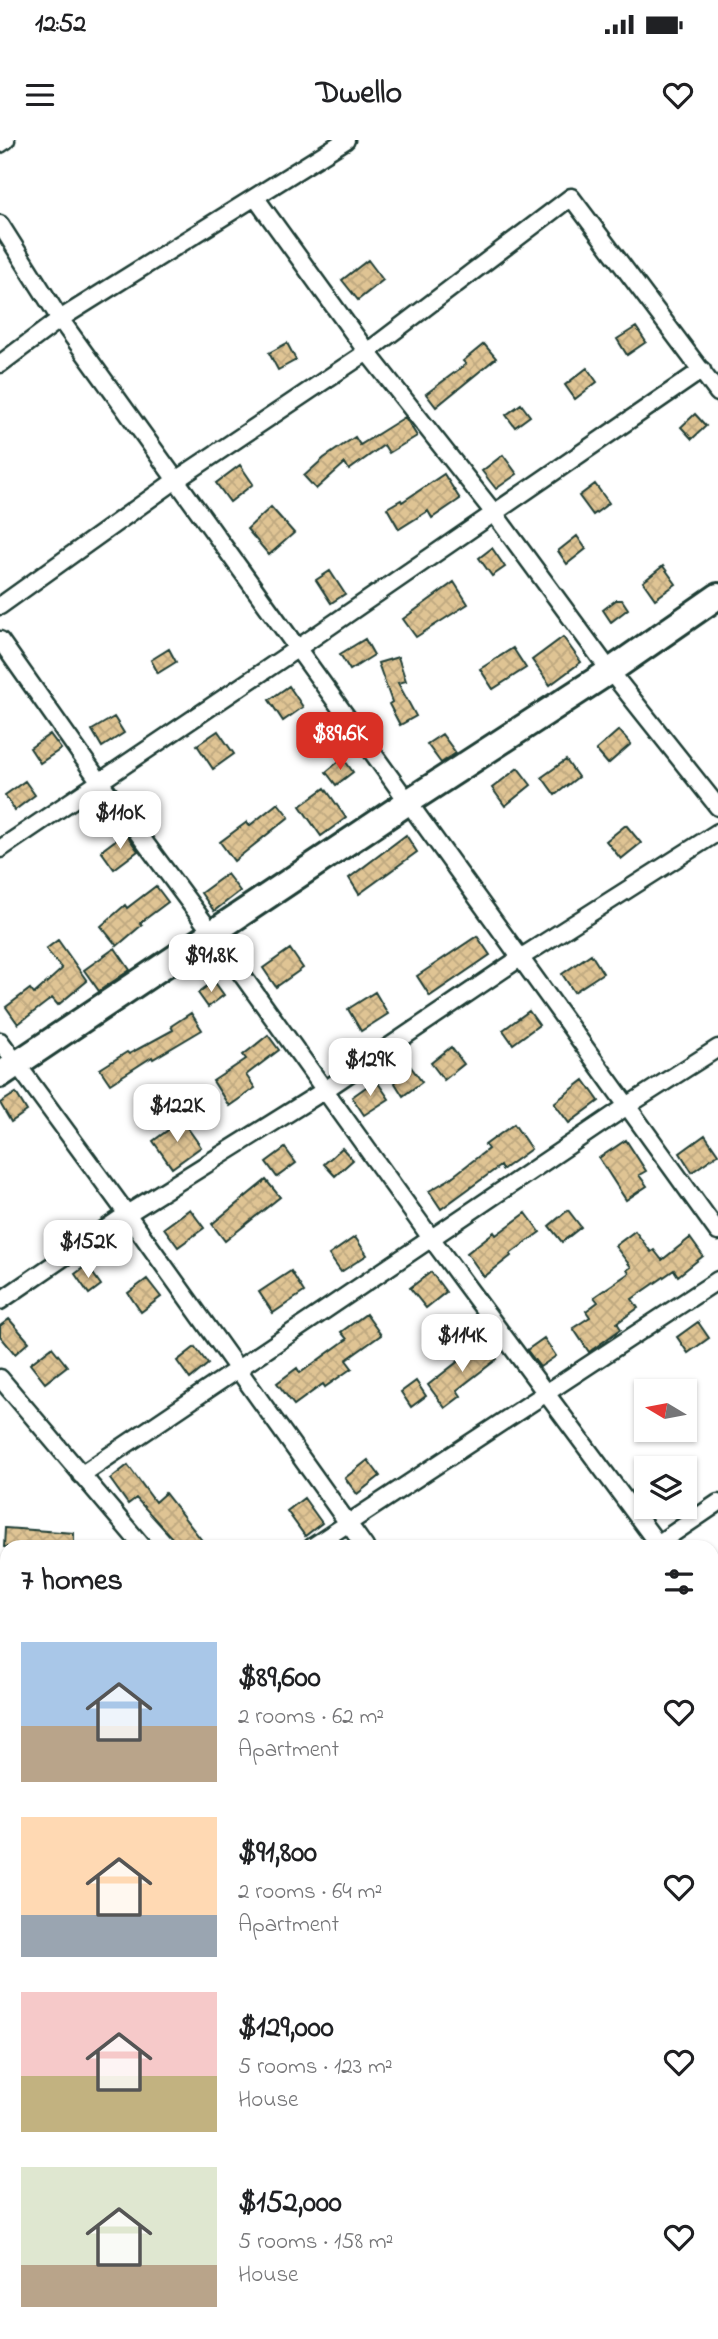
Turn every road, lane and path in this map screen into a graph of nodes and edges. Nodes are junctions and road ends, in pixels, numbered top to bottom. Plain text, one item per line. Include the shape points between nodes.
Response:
1 (6, 140) edge
2 (346, 140) edge
3 (0, 144) edge
4 (255, 197) junction
5 (0, 224) edge
6 (60, 319) junction
7 (367, 352) junction
8 (0, 363) edge
9 (702, 370) junction
10 (718, 393) edge
11 (176, 480) junction
12 (494, 513) junction
13 (718, 596) edge
14 (0, 606) edge
15 (0, 640) edge
16 (298, 648) junction
17 (610, 671) junction
18 (100, 782) junction
19 (408, 802) junction
20 (718, 807) edge
21 (718, 832) edge
22 (0, 849) edge
23 (212, 933) junction
24 (520, 958) junction
25 (0, 1041) edge
26 (718, 1048) edge
27 (8, 1069) edge
28 (325, 1090) junction
29 (627, 1106) junction
30 (127, 1214) junction
31 (718, 1232) edge
32 (431, 1238) junction
33 (718, 1280) edge
34 (0, 1301) edge
35 (238, 1371) junction
36 (0, 1378) edge
37 (545, 1394) junction
38 (81, 1475) junction
39 (718, 1503) edge
40 (348, 1523) junction
41 (137, 1540) edge
42 (322, 1540) edge
43 (360, 1540) edge
44 (653, 1540) edge
45 (666, 1540) edge

1 - 3 street
2 - 4 street
4 - 6 street
4 - 7 street
5 - 6 street
6 - 8 street
6 - 11 street
7 - 9 street via 571,197
7 - 11 street
7 - 12 street
9 - 10 street
9 - 12 street
11 - 14 street
11 - 16 street
12 - 16 street
12 - 17 street
13 - 17 main road
15 - 18 street
16 - 18 street
16 - 19 street
17 - 19 main road
17 - 20 street
18 - 22 street
18 - 23 street
19 - 23 main road
19 - 24 street
21 - 24 street
23 - 27 main road
23 - 28 street
24 - 28 street
24 - 29 street
25 - 27 street
26 - 29 street
27 - 30 street
28 - 30 street
28 - 32 street
29 - 31 street
29 - 32 street
30 - 34 street
30 - 35 street
32 - 35 street
32 - 37 street
33 - 37 street
35 - 38 street
35 - 40 street
36 - 38 street
37 - 40 street
37 - 44 street
38 - 41 street
39 - 45 street
40 - 42 street
40 - 43 street

